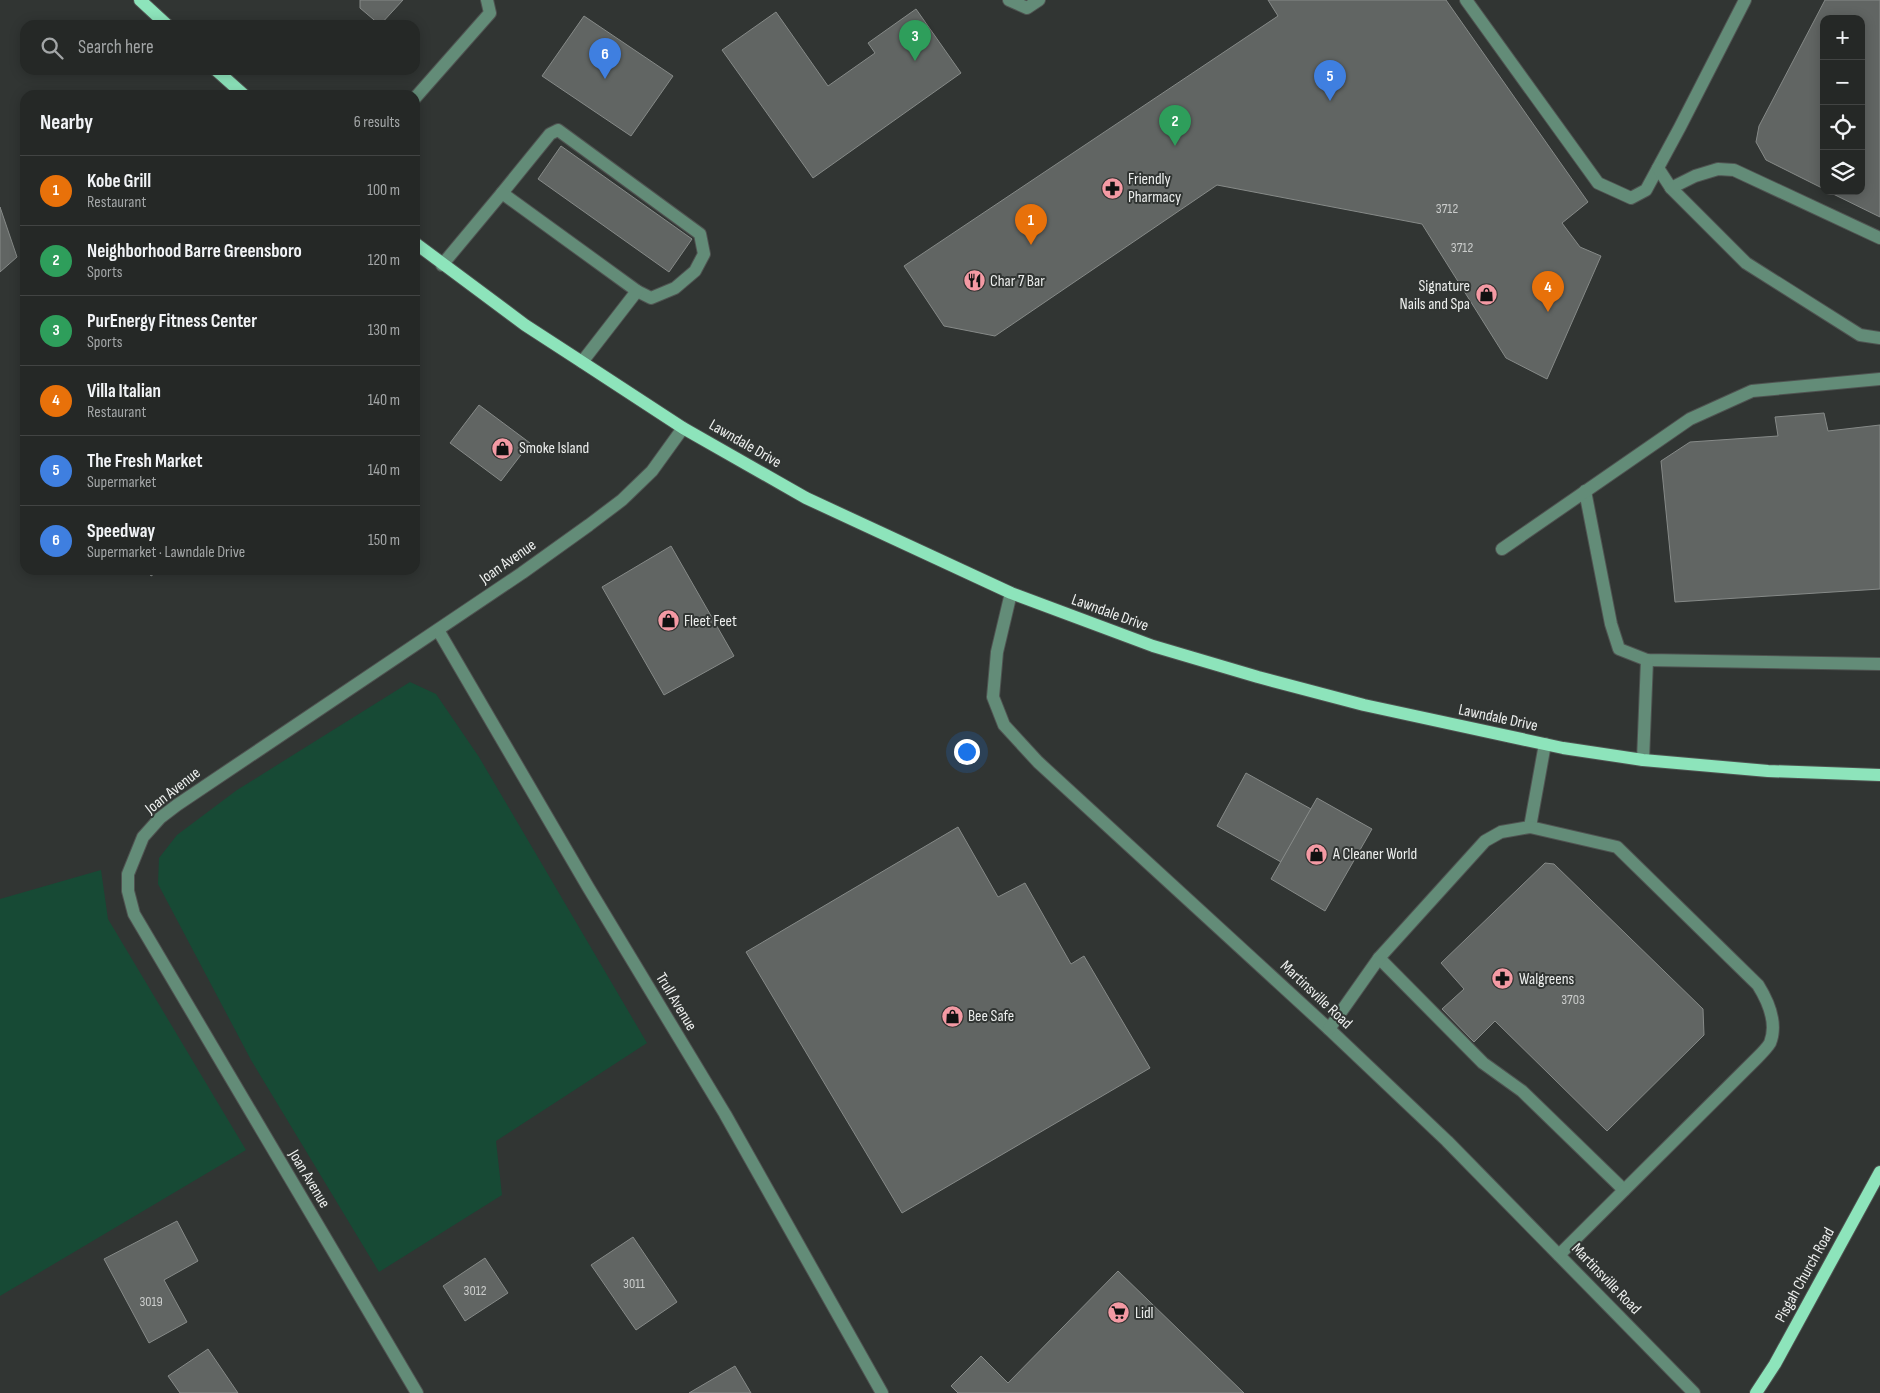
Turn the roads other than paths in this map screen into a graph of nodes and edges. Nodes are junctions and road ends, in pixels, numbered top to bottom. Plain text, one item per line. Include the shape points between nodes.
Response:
1 (140, 0) edge
2 (487, 0) edge
3 (1009, 0) edge
4 (1039, 0) edge
5 (1466, 0) edge
6 (1745, 0) edge
7 (162, 20) edge
8 (222, 75) edge
9 (238, 90) edge
10 (420, 92) edge
11 (1658, 168) junction
12 (1671, 188) junction
13 (502, 193) junction
14 (1880, 238) edge
15 (420, 248) edge
16 (442, 265) junction
17 (637, 292) junction
18 (1880, 338) edge
19 (582, 362) junction
20 (1880, 379) edge
21 (684, 428) junction
22 (1586, 491) junction
23 (1502, 549) dead end
24 (1011, 593) junction
25 (438, 630) junction
26 (1648, 660) junction
27 (1880, 664) edge
28 (1545, 744) junction
29 (1643, 760) junction
30 (1880, 775) edge
31 (1530, 827) junction
32 (1378, 958) junction
33 (1328, 1029) junction
34 (1880, 1172) edge
35 (1624, 1190) junction
36 (1559, 1255) junction
37 (417, 1393) edge
38 (882, 1393) edge
39 (1694, 1393) edge
40 (1756, 1393) edge

1 - 7 main road
2 - 10 street via 490,13
3 - 4 street via 1027,8
5 - 11 street via 1598,183 1631,198 1646,190
6 - 11 street
8 - 9 main road
11 - 12 street
12 - 14 street via 1718,169 1734,170
12 - 18 street via 1746,263 1860,335
13 - 16 street
13 - 17 street
13 - 17 street via 550,134 558,130 700,234 704,254 695,271 675,288 651,298
15 - 16 main road, Lawndale Drive
16 - 19 main road, Lawndale Drive
17 - 19 street
19 - 21 main road, Lawndale Drive
20 - 22 street via 1752,391 1690,419
21 - 24 main road, Lawndale Drive via 806,498
21 - 25 street, Joan Avenue via 652,471 622,500
22 - 23 street
22 - 26 street via 1611,624 1619,649
24 - 28 main road, Lawndale Drive via 1154,646 1258,677 1364,705
24 - 33 street, Martinsville Road via 997,652 993,697 1004,725 1038,762
25 - 37 street, Joan Avenue via 160,818 143,837 128,874 128,891 134,914
25 - 38 street, Trull Avenue via 725,1114
26 - 27 street
26 - 29 street
28 - 29 main road, Lawndale Drive
28 - 31 street
29 - 30 main road, Lawndale Drive via 1768,771
31 - 32 street via 1501,832 1485,841
31 - 35 street via 1618,847 1758,985 1771,1013 1773,1029 1769,1044
32 - 33 street
32 - 35 street via 1482,1063 1522,1091
33 - 36 street, Martinsville Road via 1448,1141
34 - 40 main road, Pisgah Church Road
35 - 36 street
36 - 39 street, Martinsville Road

